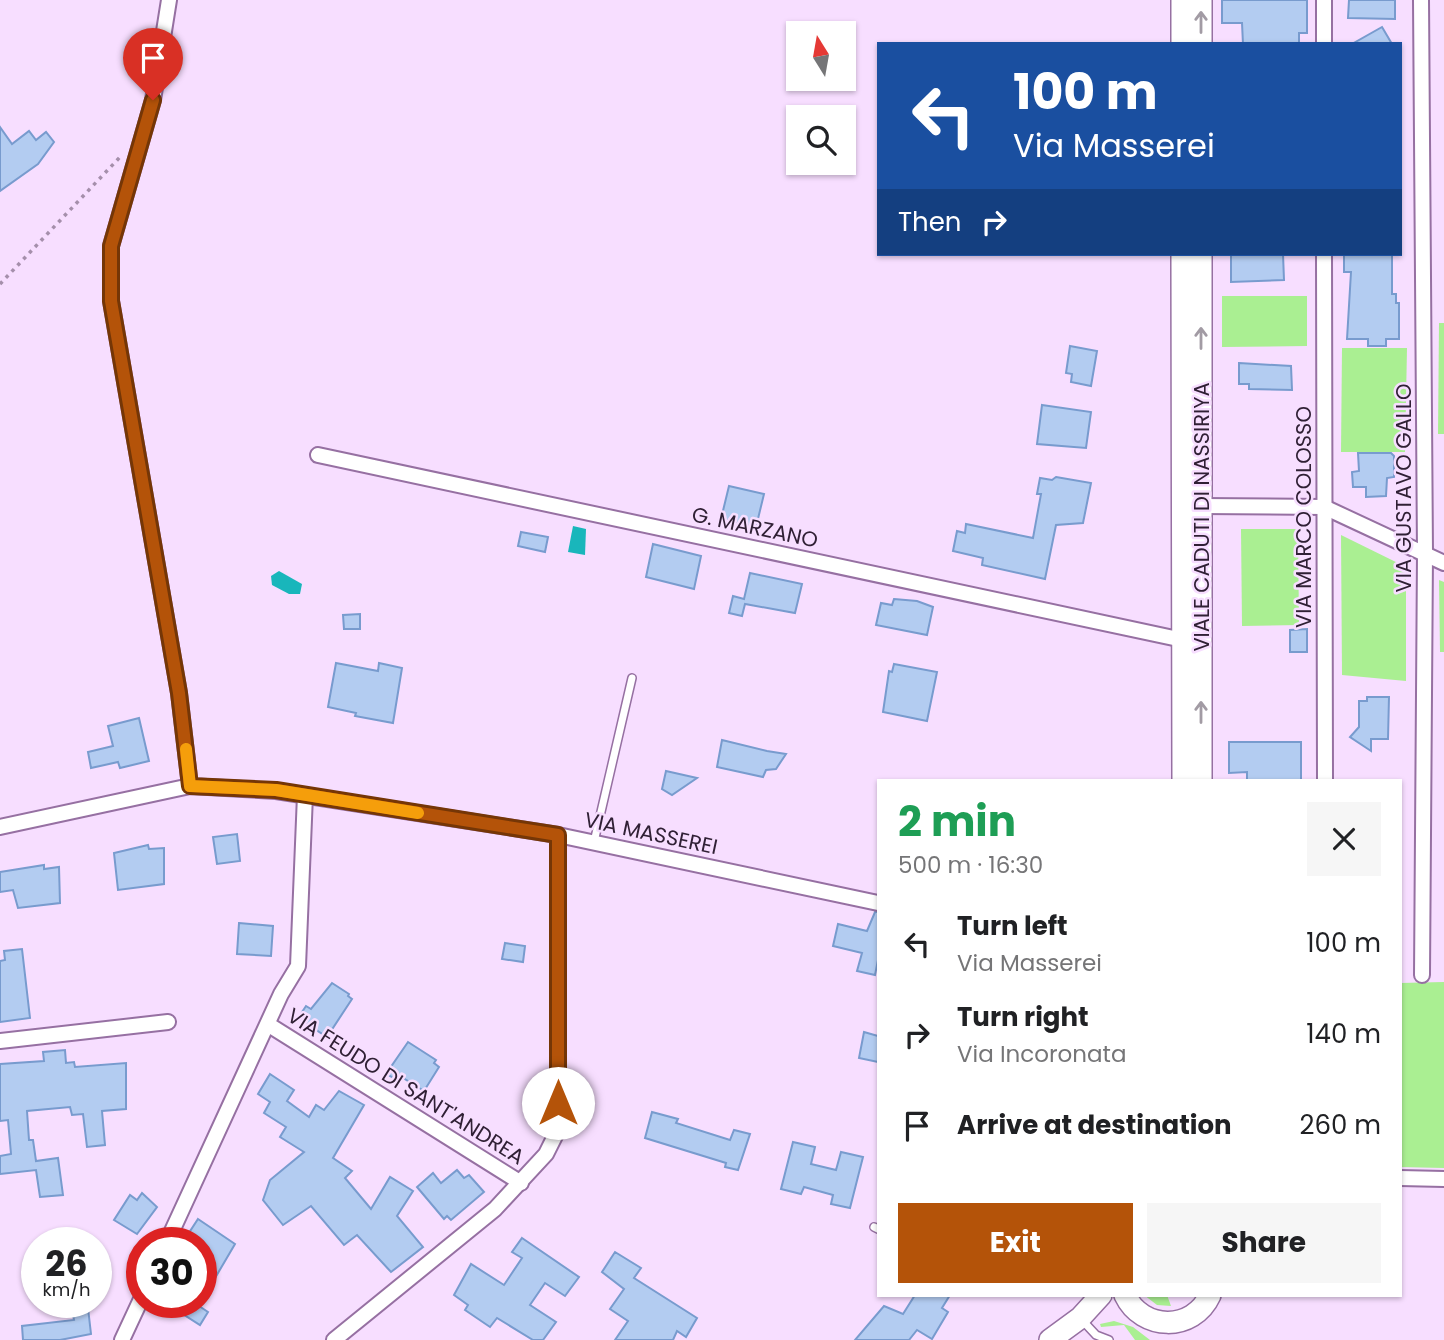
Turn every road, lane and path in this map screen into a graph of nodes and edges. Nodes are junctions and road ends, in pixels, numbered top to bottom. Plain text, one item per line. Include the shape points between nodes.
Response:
1 (169, 0) edge
2 (1182, 0) edge
3 (1200, 0) edge
4 (1324, 0) edge
5 (1421, 0) edge
6 (1182, 42) edge
7 (1201, 42) edge
8 (1324, 42) edge
9 (135, 155) junction
10 (1182, 256) edge
11 (1201, 256) edge
12 (1324, 256) edge
13 (0, 284) edge
14 (318, 455) dead end
15 (1201, 506) junction
16 (1324, 507) junction
17 (1425, 554) junction
18 (1444, 563) edge
19 (1183, 640) junction
20 (632, 678) dead end
21 (1183, 779) edge
22 (1202, 779) edge
23 (1325, 779) edge
24 (190, 786) junction
25 (305, 795) junction
26 (0, 827) edge
27 (558, 835) junction
28 (594, 842) junction
29 (877, 903) edge
30 (1422, 975) dead end
31 (168, 1022) dead end
32 (269, 1025) junction
33 (0, 1041) edge
34 (1402, 1178) edge
35 (1444, 1179) edge
36 (521, 1183) junction
37 (174, 1227) edge
38 (1208, 1297) edge
39 (1096, 1301) edge
40 (1135, 1307) edge
41 (1196, 1313) junction
42 (132, 1318) edge
43 (1080, 1318) junction
44 (122, 1340) edge
45 (334, 1340) edge
46 (1050, 1340) edge
47 (1109, 1340) edge
48 (1162, 1340) edge
49 (1184, 1340) edge

1 - 9 street via 153,100
2 - 6 main road
7 -> 3 main road
4 - 8 street
5 - 17 street, VIA GUSTAVO GALLO
9 - 13 path via 122,155 114,161
9 - 24 street via 111,246 111,301 179,693
10 - 19 main road, VIALE CADUTI DI NASSIRIYA
15 -> 11 main road, VIALE CADUTI DI NASSIRIYA
12 - 16 street, VIA MARCO COLOSSO
14 - 19 street, G. MARZANO
15 - 16 street
22 -> 15 main road, VIALE CADUTI DI NASSIRIYA
16 - 17 street
16 - 23 street, VIA MARCO COLOSSO
17 - 18 street
17 - 30 street, VIA GUSTAVO GALLO
19 - 21 main road, VIALE CADUTI DI NASSIRIYA
20 - 28 lane
24 - 25 street, VIA MASSEREI
24 - 26 street, VIA MASSEREI
25 - 27 street, VIA MASSEREI
25 - 32 street via 298,966
27 - 28 street, VIA MASSEREI
27 - 36 street via 558,1130 546,1154
28 - 29 street, VIA MASSEREI
31 - 33 street
32 - 36 street, VIA FEUDO DI SANT'ANDREA
32 - 37 street
34 - 35 street
36 - 45 street
38 - 41 main road
39 - 40 main road
39 - 43 main road
40 - 41 main road via 1172,1323
40 - 48 main road
41 - 49 main road
42 - 44 street
43 - 46 main road
43 - 47 lane via 1096,1335

